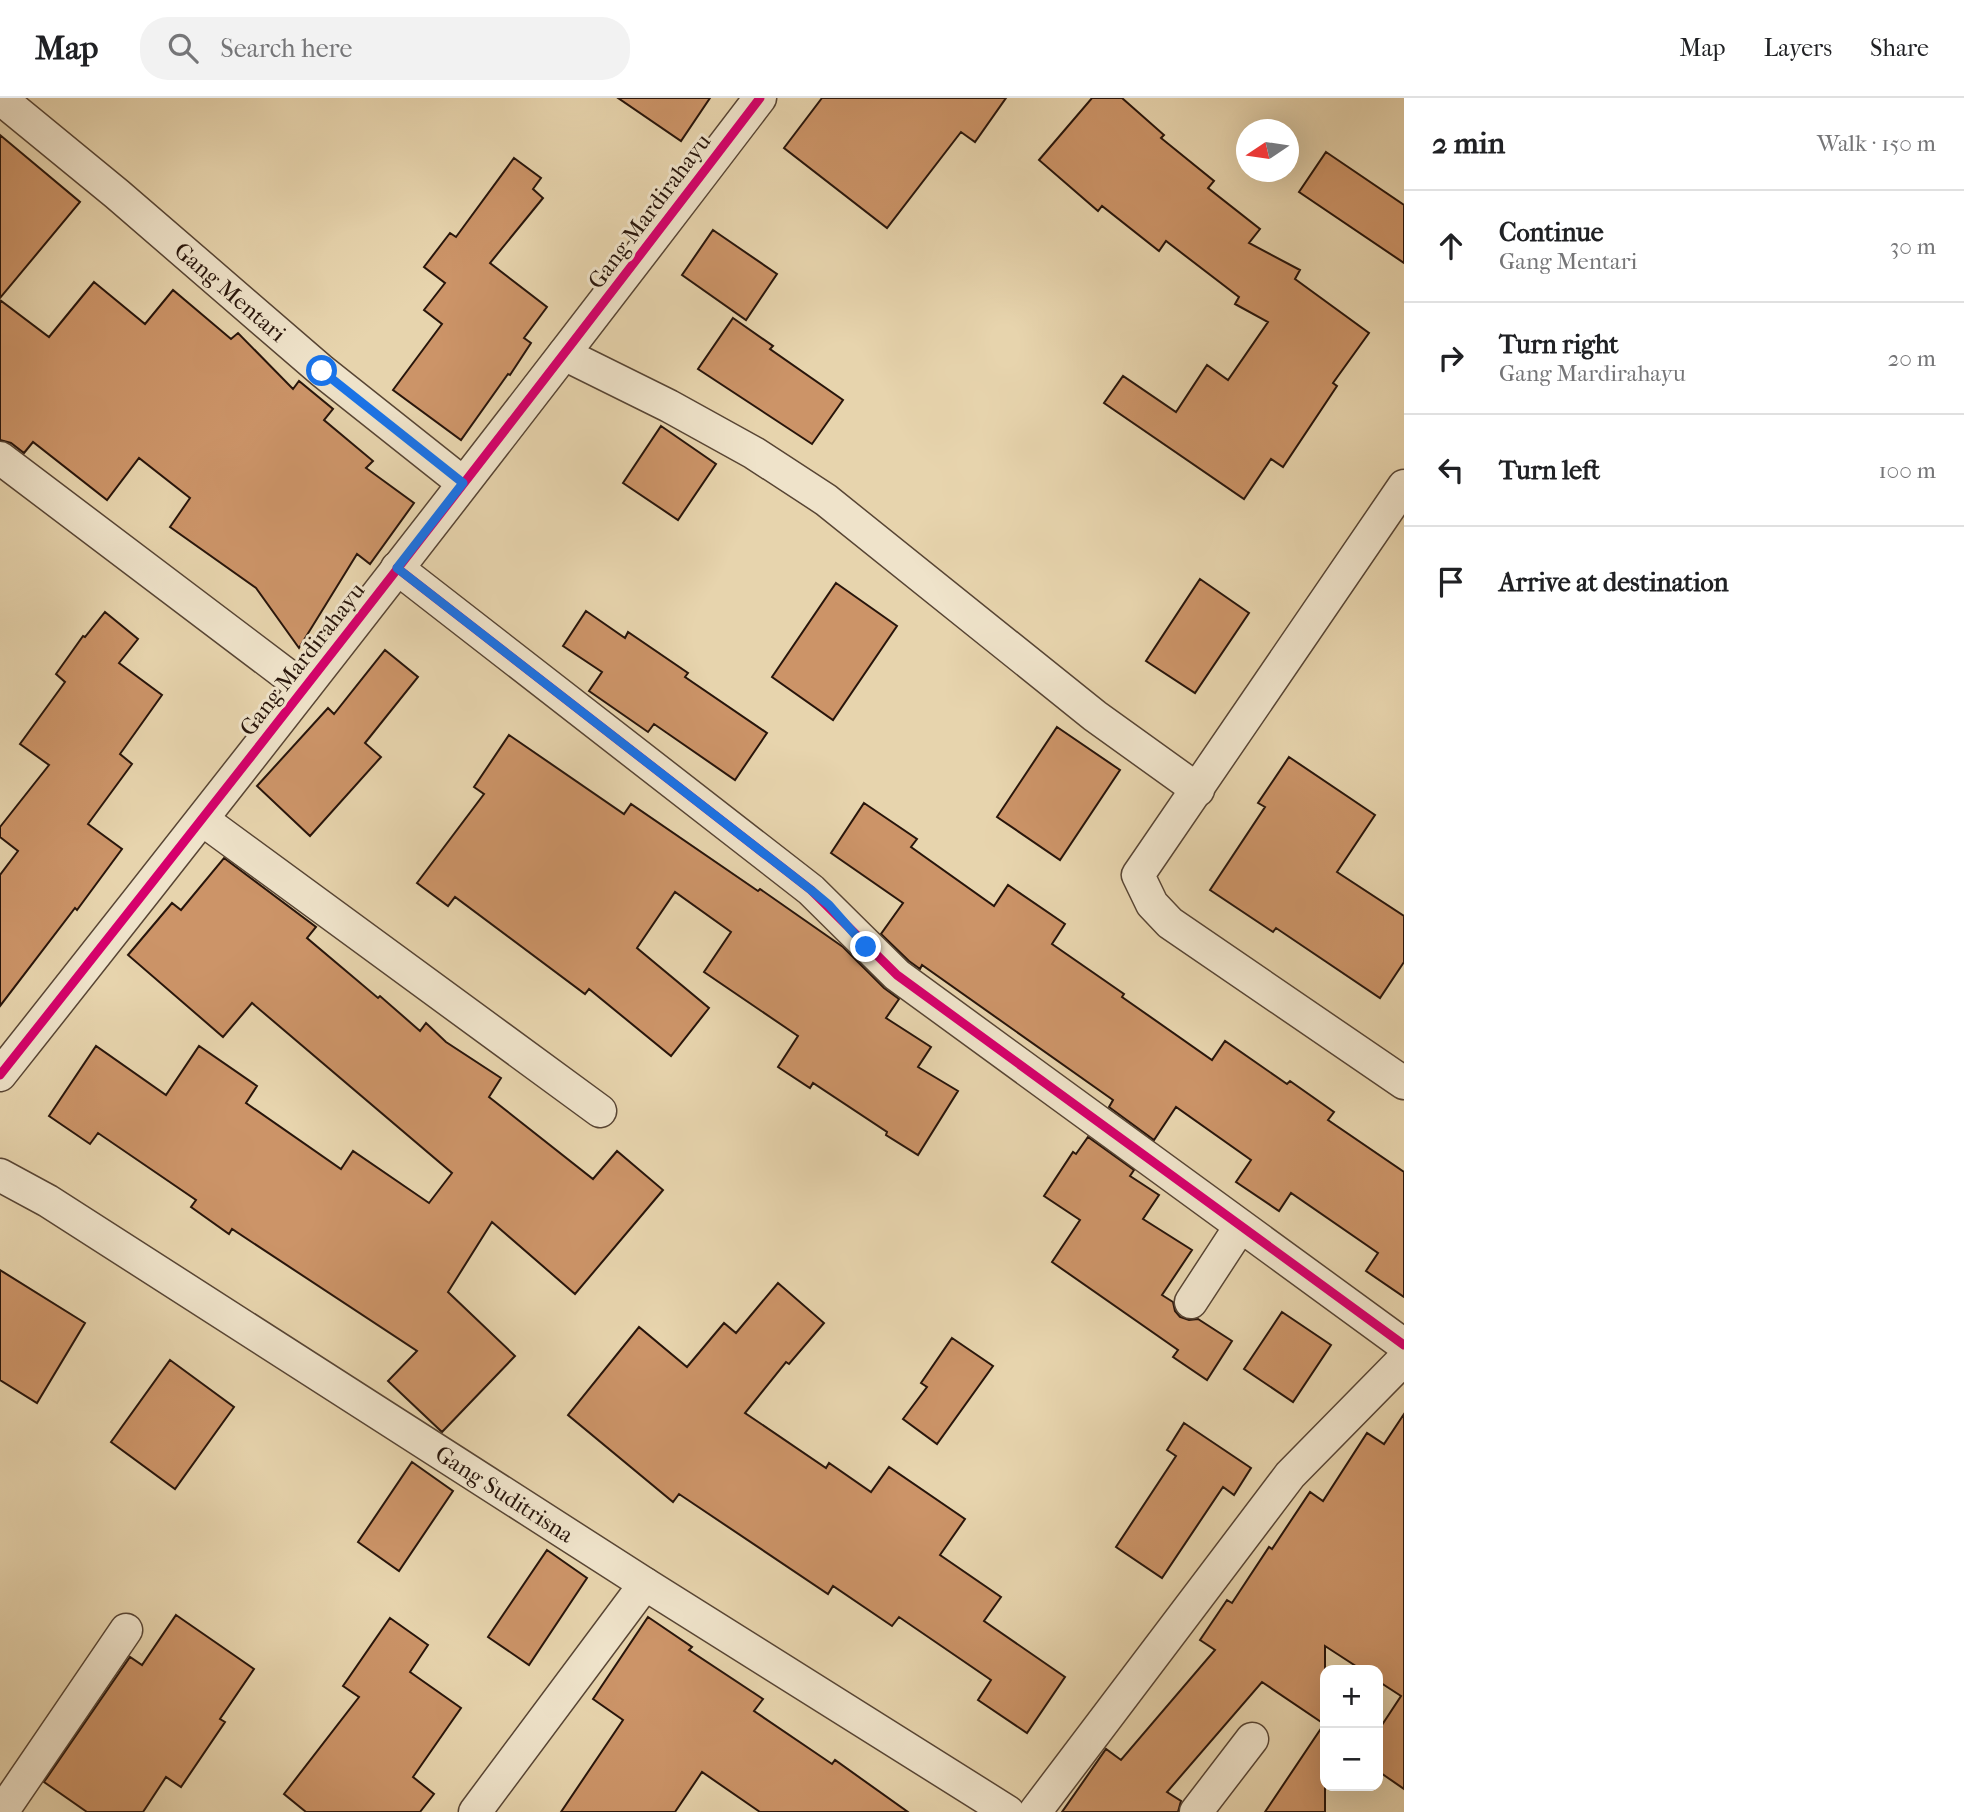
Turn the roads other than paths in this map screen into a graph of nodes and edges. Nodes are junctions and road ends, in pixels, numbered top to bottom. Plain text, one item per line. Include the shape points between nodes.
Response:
1 (0, 98) edge
2 (760, 98) edge
3 (564, 354) junction
4 (0, 458) edge
5 (463, 483) junction
6 (1404, 486) edge
7 (397, 568) junction
8 (304, 688) junction
9 (1198, 790) junction
10 (203, 820) junction
11 (0, 1075) edge
12 (1404, 1083) edge
13 (600, 1111) dead end
14 (0, 1175) edge
15 (1240, 1227) junction
16 (1191, 1302) dead end
17 (1404, 1345) edge
18 (1404, 1359) edge
19 (645, 1584) junction
20 (126, 1630) dead end
21 (1252, 1739) dead end
22 (2, 1812) edge
23 (475, 1812) edge
24 (1008, 1812) edge
25 (1035, 1812) edge
26 (1196, 1812) edge

1 - 5 street, Gang Mentari via 322,371
2 - 3 street, Gang Mardirahayu
3 - 5 street, Gang Mardirahayu
3 - 9 street via 754,453 826,500 1095,716
4 - 8 street
5 - 7 street, Gang Mardirahayu
6 - 9 street
7 - 8 street, Gang Mardirahayu
7 - 15 street via 811,890 897,975
8 - 10 street, Gang Mardirahayu
9 - 12 street via 1140,870 1139,881 1152,904 1170,923
10 - 11 street, Gang Mardirahayu
10 - 13 street
14 - 19 street, Gang Suditrisna via 48,1201
15 - 16 street
15 - 17 street
18 - 25 street via 1290,1475
19 - 23 street
19 - 24 street, Gang Suditrisna
20 - 22 street
21 - 26 street

